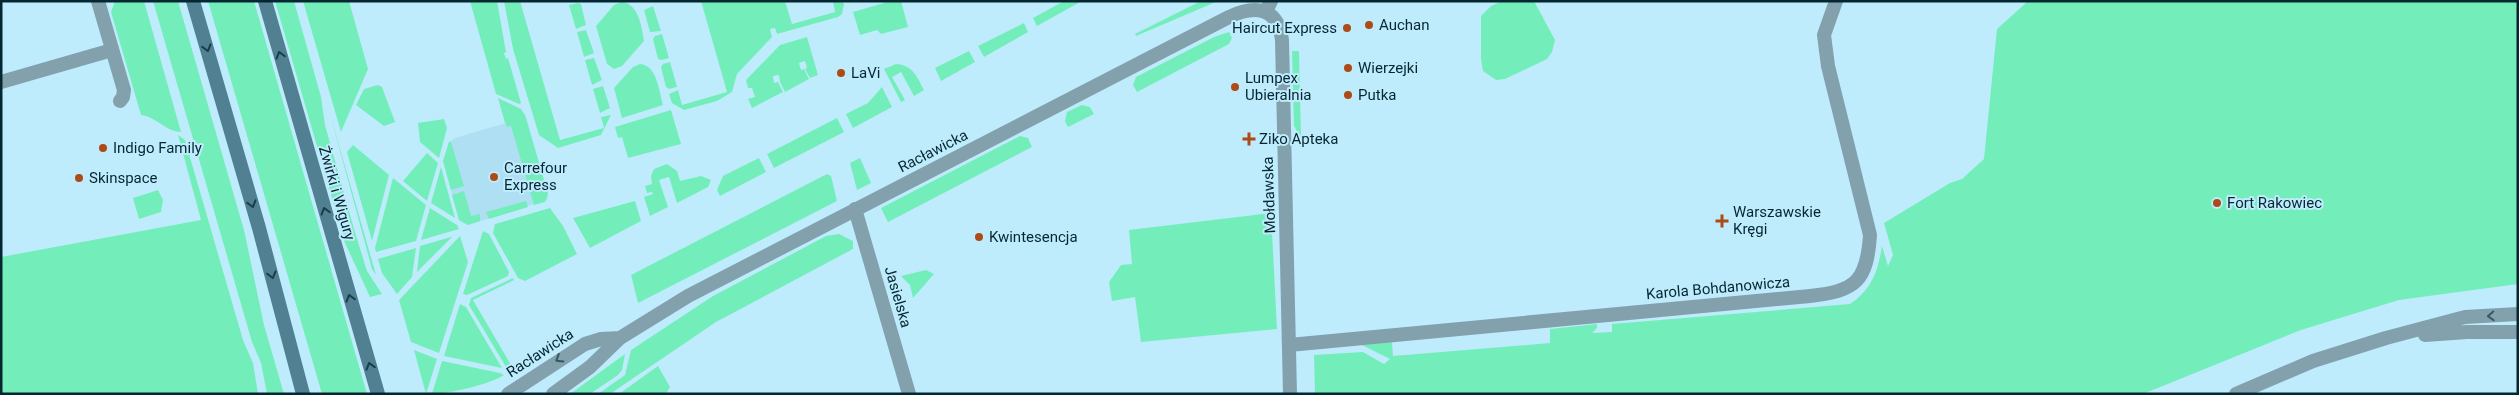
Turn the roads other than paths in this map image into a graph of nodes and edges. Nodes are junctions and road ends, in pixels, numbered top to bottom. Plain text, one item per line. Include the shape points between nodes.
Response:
1 (98, 1) edge
2 (193, 1) edge
3 (265, 1) edge
4 (1836, 1) edge
5 (1268, 6) edge
6 (112, 50) junction
7 (1, 82) edge
8 (120, 101) dead end
9 (854, 209) junction
10 (2518, 314) edge
11 (2518, 332) edge
12 (620, 338) junction
13 (2386, 338) junction
14 (1289, 345) junction
15 (303, 394) edge
16 (378, 394) edge
17 (508, 394) edge
18 (553, 394) edge
19 (909, 394) edge
20 (1290, 394) edge
21 (2236, 394) edge

1 - 6 street
2 -> 15 main road
16 -> 3 main road, Żwirki i Wigury
4 - 14 street, Karola Bohdanowicza via 1824,35 1828,66 1870,235 1868,260 1857,282 1837,293 1810,296
5 - 9 street, Racławicka via 1236,13
5 - 14 street, Mołdawska via 1277,21 1282,40
6 - 7 street
6 - 8 street via 124,90
9 - 12 street, Racławicka via 688,296
9 - 19 street, Jasielska
10 -> 13 street via 2465,317
11 - 13 street
12 -> 17 street, Racławicka via 585,344
12 - 18 street, Racławicka via 590,367
13 - 21 street via 2313,361
14 - 20 street, Mołdawska

